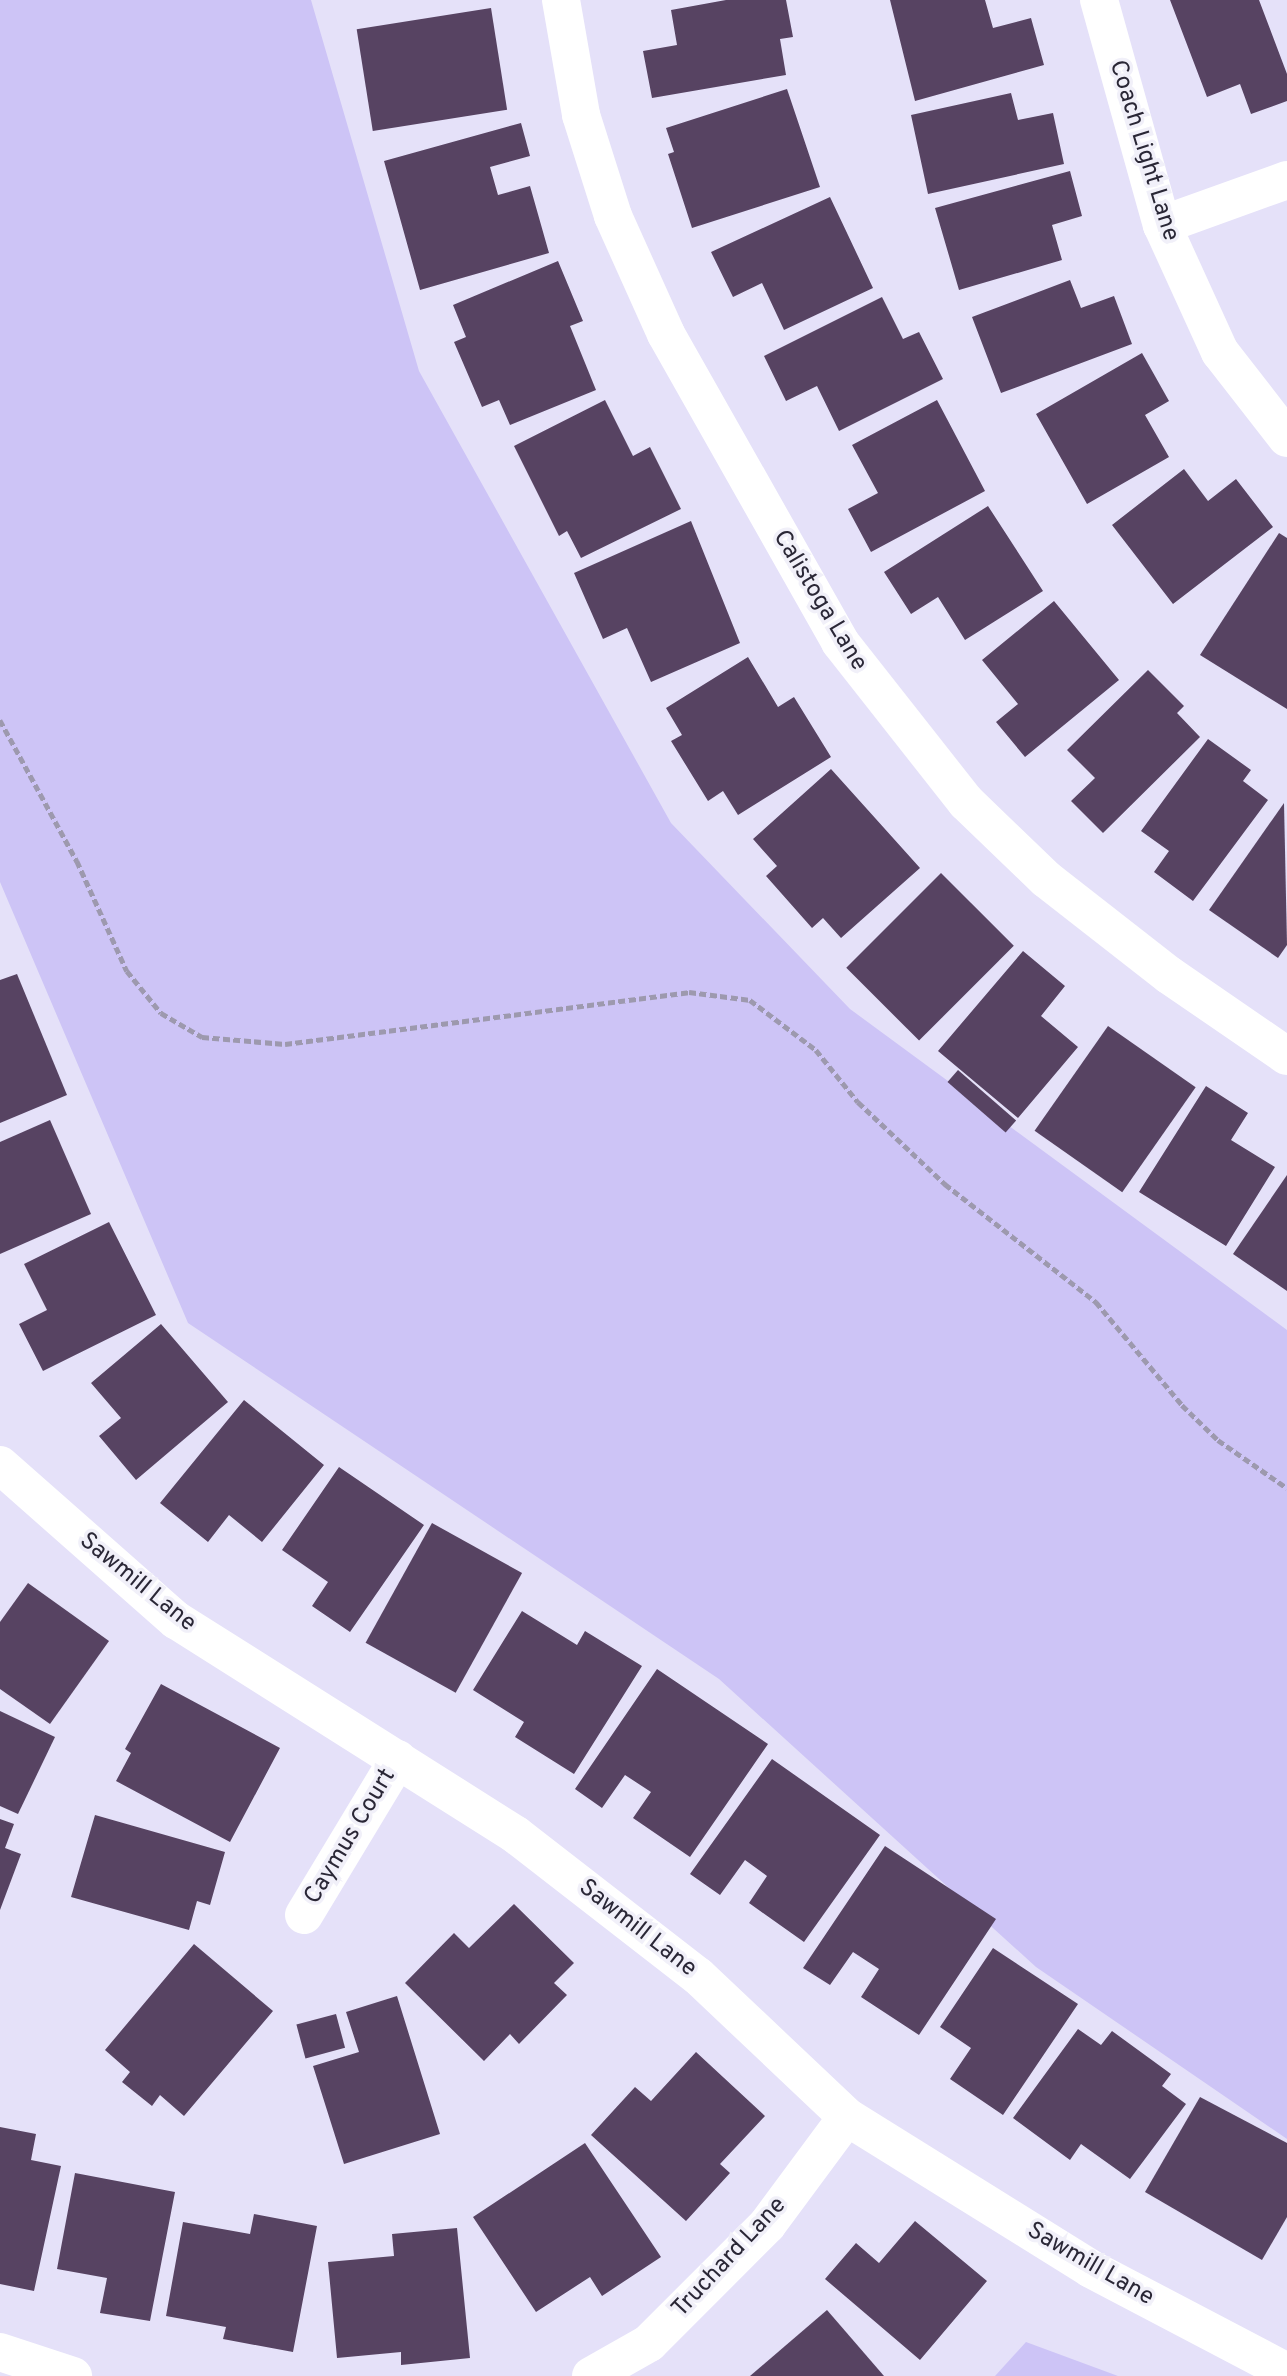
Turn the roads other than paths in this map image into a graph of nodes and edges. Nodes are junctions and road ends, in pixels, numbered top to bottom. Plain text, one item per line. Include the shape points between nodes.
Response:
1 (561, 0) edge
2 (1099, 0) edge
3 (1287, 180) edge
4 (1162, 225) junction
5 (1287, 438) edge
6 (1287, 1056) edge
7 (1, 1468) edge
8 (398, 1759) junction
9 (304, 1915) dead end
10 (847, 2117) junction
11 (0, 2352) edge
12 (1287, 2372) edge
13 (73, 2376) edge
14 (591, 2376) edge

1 - 6 street, Calistoga Lane via 581,115 613,216 666,334 840,642 958,792 1046,879 1169,975
2 - 4 street, Coach Light Lane
3 - 4 street
4 - 5 street, Coach Light Lane via 1220,352
7 - 8 street, Sawmill Lane via 176,1620
8 - 9 street, Caymus Court
8 - 10 street, Sawmill Lane via 516,1835 698,1976
10 - 12 street, Sawmill Lane via 1091,2269
10 - 14 street, Truchard Lane via 766,2225 649,2343
11 - 13 street

